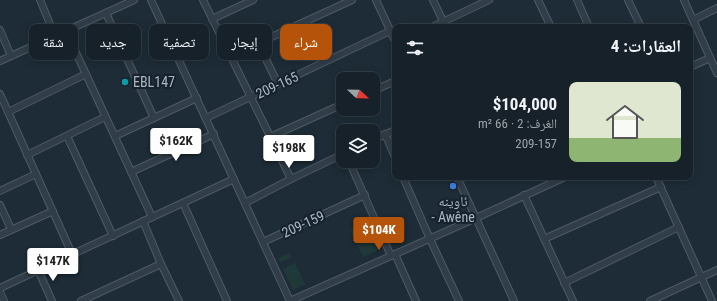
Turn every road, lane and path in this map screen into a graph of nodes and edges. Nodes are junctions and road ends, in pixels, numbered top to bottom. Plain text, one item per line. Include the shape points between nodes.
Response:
1 (40, 0) edge
2 (134, 0) edge
3 (151, 0) edge
4 (203, 0) edge
5 (253, 0) edge
6 (352, 0) edge
7 (376, 0) edge
8 (433, 0) edge
9 (487, 0) edge
10 (538, 0) edge
11 (577, 0) edge
12 (628, 0) edge
13 (684, 0) edge
14 (717, 8) edge
15 (106, 13) junction
16 (212, 19) junction
17 (693, 20) junction
18 (443, 22) junction
19 (50, 24) edge
20 (439, 24) edge
21 (548, 24) edge
22 (588, 24) edge
23 (640, 24) edge
24 (78, 26) edge
25 (217, 29) edge
26 (0, 30) edge
27 (390, 31) junction
28 (392, 35) edge
29 (272, 37) edge
30 (29, 48) edge
31 (12, 56) junction
32 (78, 57) edge
33 (710, 58) junction
34 (232, 60) edge
35 (266, 60) edge
36 (0, 61) edge
37 (693, 66) edge
38 (717, 73) edge
39 (86, 74) junction
40 (392, 81) edge
41 (278, 84) junction
42 (380, 87) edge
43 (0, 94) edge
44 (251, 97) junction
45 (197, 98) junction
46 (336, 107) edge
47 (8, 112) junction
48 (105, 117) junction
49 (154, 118) junction
50 (206, 118) junction
51 (392, 131) edge
52 (214, 134) junction
53 (385, 134) junction
54 (67, 136) junction
55 (115, 136) junction
56 (380, 136) edge
57 (270, 137) junction
58 (392, 150) edge
59 (27, 154) junction
60 (336, 157) edge
61 (352, 168) edge
62 (131, 172) junction
63 (36, 174) junction
64 (234, 179) junction
65 (291, 179) junction
66 (404, 180) edge
67 (458, 180) edge
68 (558, 180) edge
69 (658, 180) edge
70 (661, 187) junction
71 (0, 191) edge
72 (365, 195) junction
73 (524, 195) junction
74 (183, 203) junction
75 (245, 203) junction
76 (0, 205) edge
77 (53, 211) junction
78 (152, 217) junction
79 (476, 218) junction
80 (143, 222) junction
81 (679, 227) junction
82 (12, 229) junction
83 (0, 235) edge
84 (113, 236) junction
85 (430, 239) junction
86 (544, 239) junction
87 (263, 242) junction
88 (72, 254) junction
89 (393, 255) junction
90 (161, 264) junction
91 (38, 270) junction
92 (717, 270) edge
93 (701, 277) junction
94 (564, 282) junction
95 (0, 288) edge
96 (0, 292) edge
97 (4, 301) edge
98 (52, 301) edge
99 (81, 301) edge
100 (179, 301) edge
101 (228, 301) edge
102 (290, 301) edge
103 (416, 301) edge
104 (459, 301) edge
105 (514, 301) edge
106 (573, 301) edge
107 (650, 301) edge
108 (712, 301) edge

1 - 19 street
2 - 15 street
3 - 45 street
4 - 16 street
5 - 16 street
6 - 29 street
7 - 27 street
8 - 18 street
9 - 18 street
10 - 21 street
11 - 22 street
12 - 23 street
13 - 17 street
14 - 17 street
15 - 24 street
15 - 49 street
16 - 25 street
17 - 33 street
18 - 20 street
26 - 31 street
27 - 28 street
27 - 41 street, 209-165
30 - 31 street
31 - 36 street
32 - 39 street
33 - 37 street
33 - 38 street
34 - 44 street
35 - 41 street
39 - 47 street
39 - 48 street
40 - 42 street
41 - 44 street, 209-165
43 - 47 street
44 - 50 street, 209-165
44 - 57 street
45 - 49 street
45 - 50 street
46 - 57 street
47 - 59 street
48 - 54 street
48 - 55 street
49 - 55 street
50 - 52 street
51 - 53 street
52 - 62 street
52 - 64 street
53 - 56 street
53 - 58 street
54 - 59 street
54 - 84 street
55 - 62 street
57 - 65 street
59 - 63 street
60 - 65 street
61 - 72 street
62 - 78 street
63 - 71 street
63 - 77 street
64 - 74 street
64 - 75 street
65 - 75 street
66 - 85 street
67 - 79 street
68 - 73 street
69 - 70 street
70 - 81 street
70 - 86 street
72 - 87 street, 209-159
72 - 89 street
73 - 79 street
73 - 86 street
74 - 78 street
74 - 101 street
75 - 87 street
76 - 82 street
77 - 82 street
77 - 88 street
78 - 80 street
79 - 85 street
79 - 105 street
80 - 84 street
80 - 90 street
81 - 93 street
81 - 94 street
82 - 83 street
84 - 88 street
85 - 89 street
85 - 104 street
86 - 94 street
87 - 102 street
88 - 91 street
89 - 102 street
89 - 103 street
90 - 99 street
90 - 100 street
91 - 95 street
91 - 98 street
92 - 93 street
93 - 107 street
93 - 108 street
94 - 106 street
96 - 97 street

